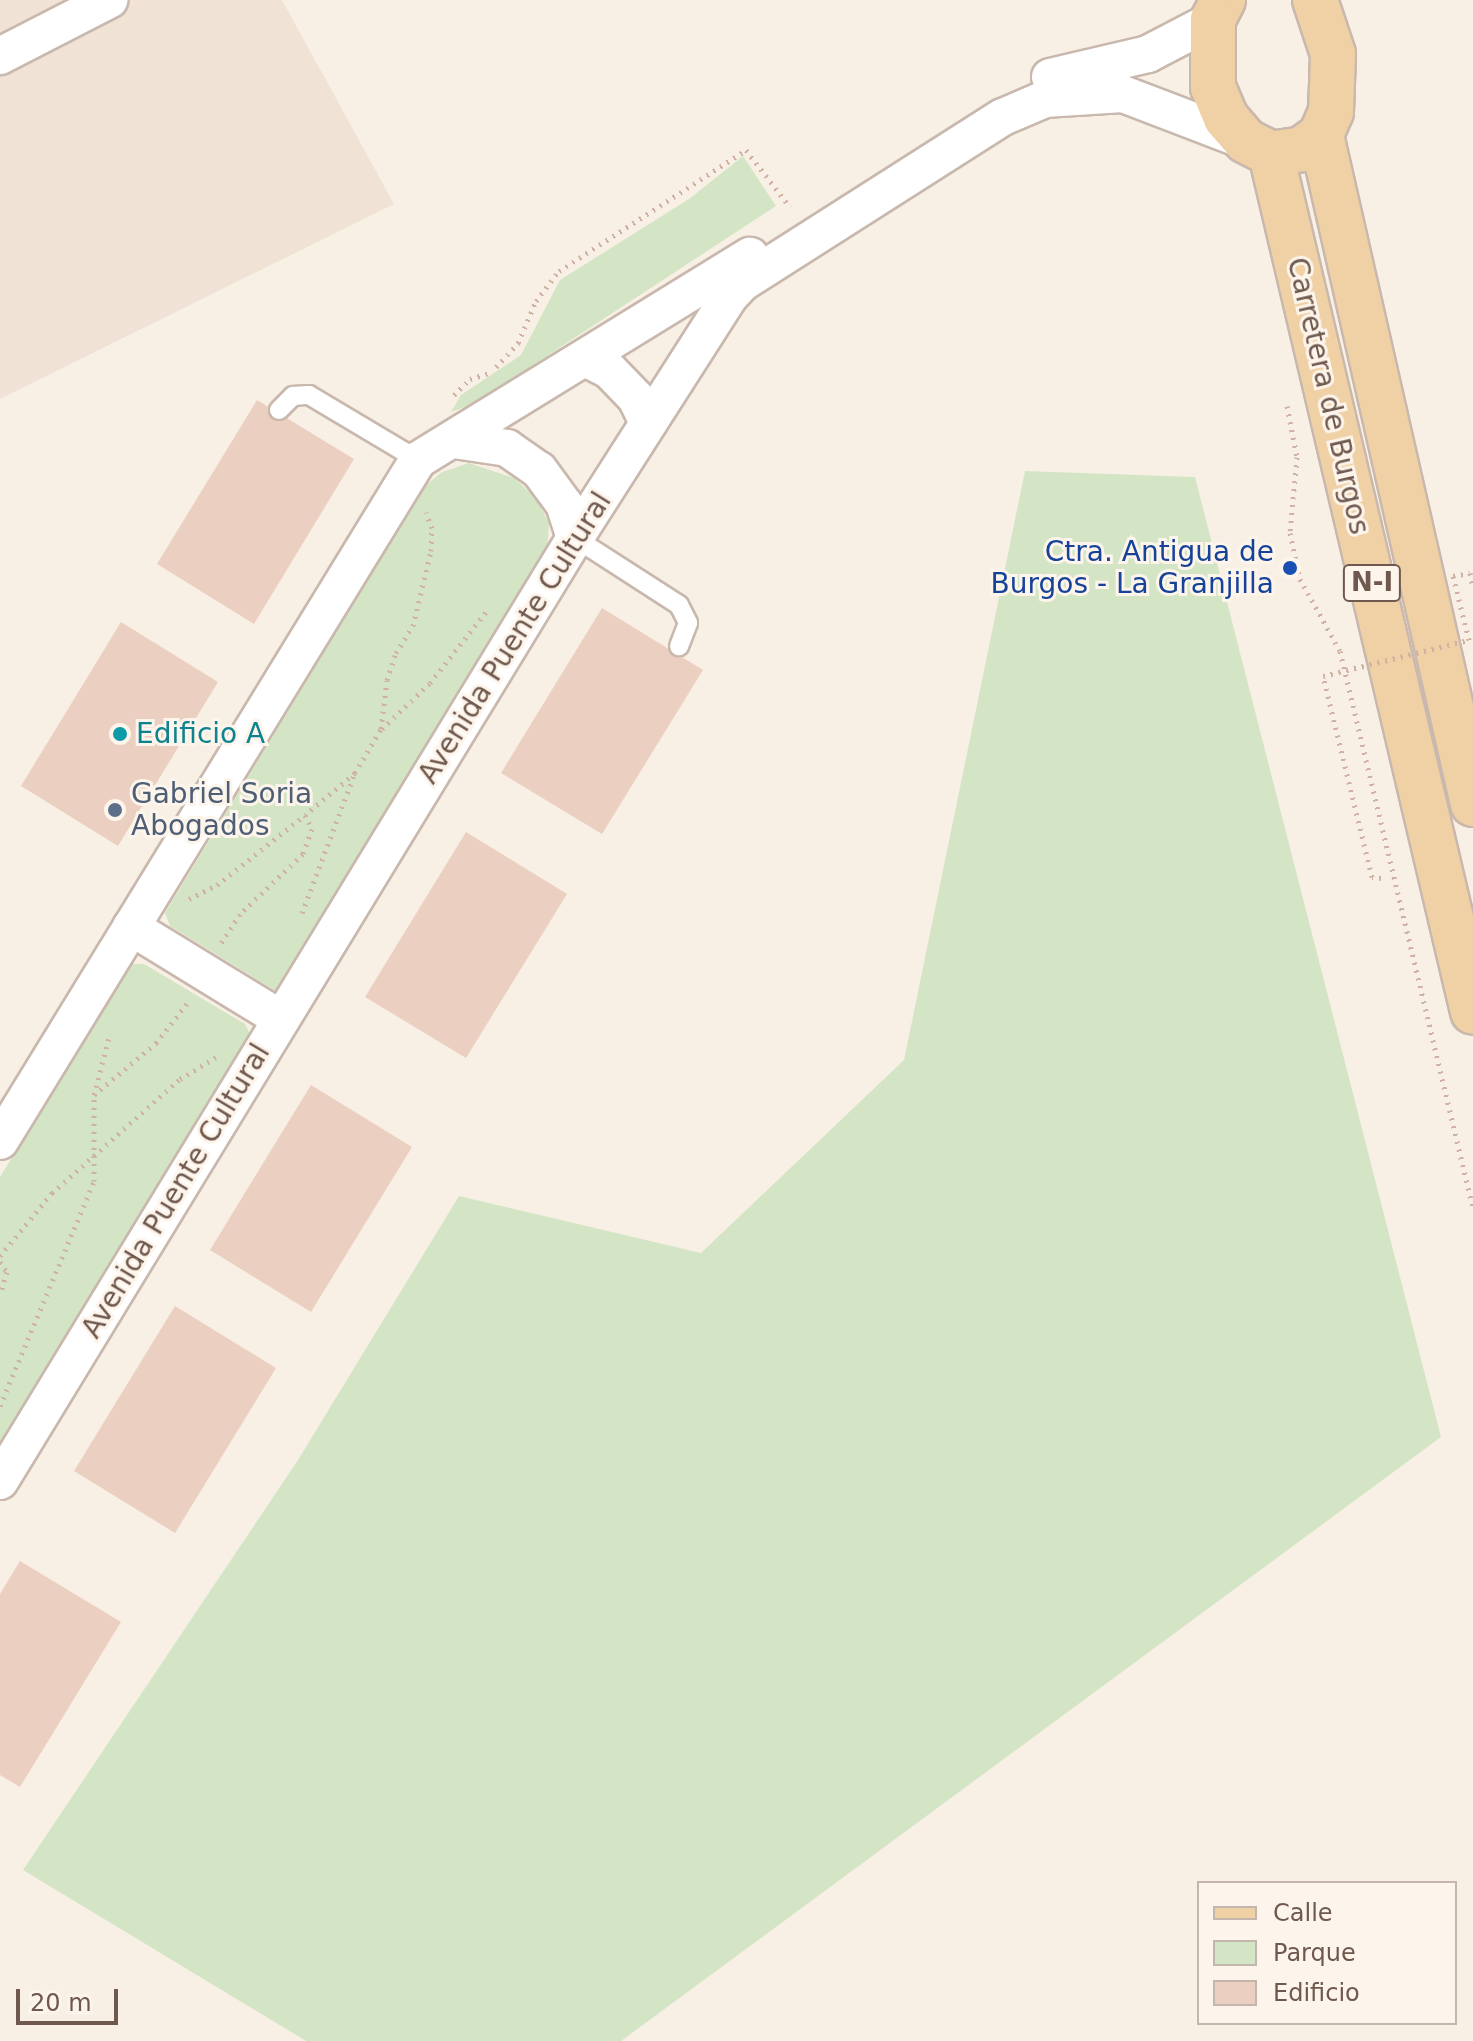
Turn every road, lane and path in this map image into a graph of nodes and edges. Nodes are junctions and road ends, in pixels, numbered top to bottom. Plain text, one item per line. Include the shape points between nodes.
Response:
1 (109, 0) edge
2 (1323, 7) edge
3 (1218, 10) edge
4 (0, 56) edge
5 (1321, 135) junction
6 (1259, 147) junction
7 (790, 207) dead end
8 (585, 358) junction
9 (1286, 401) dead end
10 (279, 410) dead end
11 (450, 422) junction
12 (648, 423) junction
13 (410, 474) junction
14 (575, 538) junction
15 (1473, 587) edge
16 (543, 590) junction
17 (679, 646) dead end
18 (381, 729) junction
19 (355, 773) junction
20 (1473, 804) edge
21 (305, 815) junction
22 (1381, 878) dead end
23 (153, 892) junction
24 (131, 927) junction
25 (319, 957) junction
26 (205, 973) junction
27 (89, 995) junction
28 (1473, 1012) edge
29 (281, 1019) junction
30 (253, 1065) junction
31 (94, 1095) junction
32 (0, 1141) edge
33 (94, 1156) junction
34 (1473, 1208) edge
35 (0, 1256) edge
36 (0, 1262) edge
37 (0, 1295) edge
38 (0, 1406) edge
39 (0, 1481) edge

1 - 4 street
2 - 5 main road, N-I via 1334,84 1331,112
3 - 6 main road, N-I via 1213,87 1226,118
3 - 8 street via 1148,54 1034,80 983,101
5 - 6 main road via 1302,149
5 - 20 main road, Carretera de Burgos / N-I
6 - 12 street, Avenida Puente Cultural via 1123,94 1045,99 1003,117 742,283
6 - 28 main road, Carretera de Burgos / N-I
7 - 11 path via 746,150 559,271 536,301 511,352 486,374 461,386
8 - 11 street
8 - 12 street via 609,370 636,398
9 - 34 path via 1297,457 1290,533 1300,579 1340,651
10 - 13 lane via 293,396 309,395
11 - 13 street
11 - 14 street via 507,448 539,470 564,504
12 - 14 street, Avenida Puente Cultural
13 - 18 path via 427,513 431,551 413,626 387,680
13 - 23 street
14 - 16 street, Avenida Puente Cultural
14 - 17 lane via 679,605 688,623
15 - 22 path, bridge via 1470,573 1453,576 1469,640 1323,676 1372,877
16 - 18 path via 531,584 507,591 484,612 430,683
16 - 25 street, Avenida Puente Cultural
18 - 19 path
19 - 21 path
19 - 25 path via 297,928 300,941
21 - 23 path via 195,897 172,903
21 - 26 path via 312,829 303,854 240,914
23 - 24 street
24 - 26 street
24 - 27 street
25 - 29 street, Avenida Puente Cultural
26 - 29 street
26 - 31 path via 173,1025
27 - 31 path via 103,1005 110,1025
27 - 32 street
29 - 30 street, Avenida Puente Cultural
30 - 33 path via 225,1052 205,1062
30 - 39 street, Avenida Puente Cultural
31 - 33 path
33 - 35 path via 32,1213
33 - 38 path via 94,1181 78,1228
36 - 37 path via 7,1272

